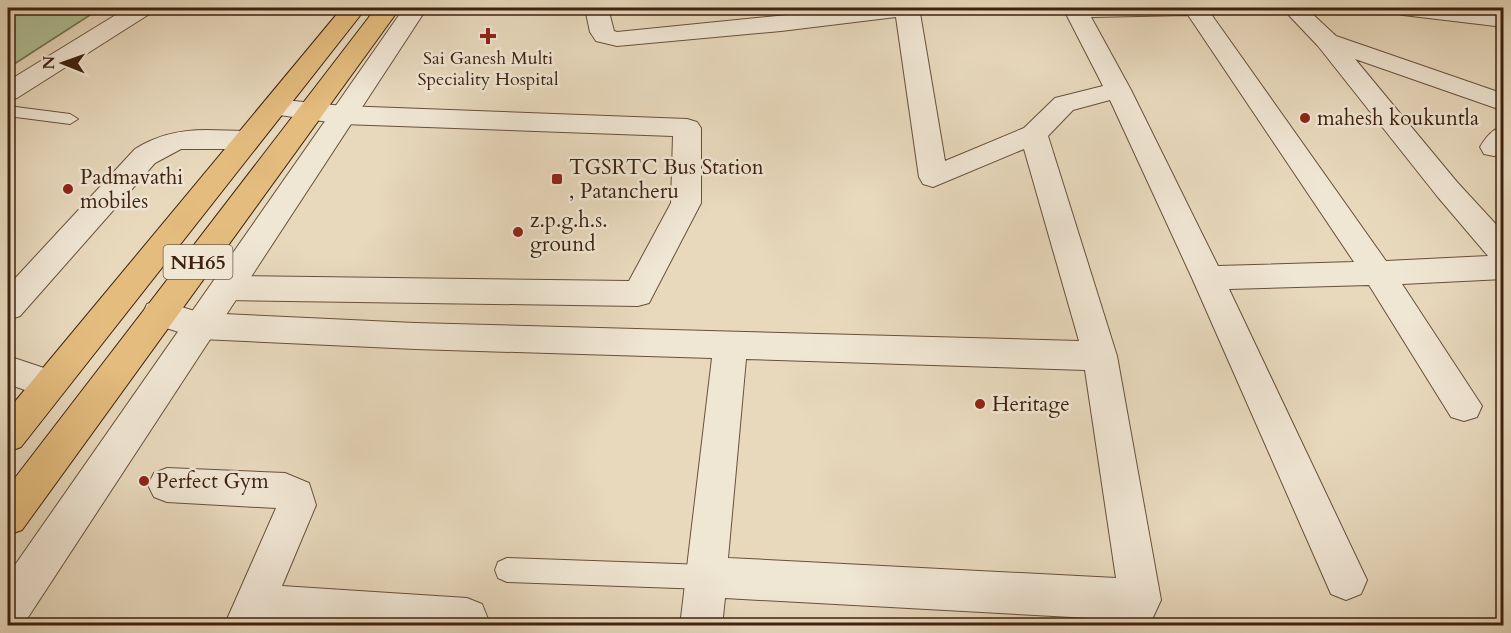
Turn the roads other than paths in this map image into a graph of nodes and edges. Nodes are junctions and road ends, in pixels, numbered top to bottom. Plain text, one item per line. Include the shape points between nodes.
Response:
1 (143, 8) edge
2 (354, 8) edge
3 (388, 8) edge
4 (416, 8) edge
5 (597, 8) edge
6 (907, 8) edge
7 (912, 8) edge
8 (1195, 8) edge
9 (1206, 8) edge
10 (1293, 8) edge
11 (1403, 8) edge
12 (1074, 9) edge
13 (1503, 20) edge
14 (1328, 41) junction
15 (1118, 90) junction
16 (8, 92) edge
17 (1503, 103) edge
18 (274, 107) junction
19 (8, 111) edge
20 (311, 111) junction
21 (343, 115) junction
22 (70, 119) dead end
23 (1034, 134) junction
24 (246, 140) junction
25 (1503, 255) edge
26 (1378, 273) junction
27 (1208, 278) junction
28 (227, 288) junction
29 (8, 307) edge
30 (159, 314) junction
31 (201, 326) junction
32 (730, 346) junction
33 (1100, 356) junction
34 (8, 370) edge
35 (50, 384) junction
36 (1464, 406) dead end
37 (8, 436) edge
38 (167, 485) dead end
39 (8, 517) edge
40 (507, 570) dead end
41 (705, 578) junction
42 (1346, 580) dead end
43 (8, 610) edge
44 (1133, 613) edge
45 (249, 615) edge
46 (467, 619) dead end
47 (701, 626) edge

1 - 16 street
2 - 18 highway, NH65
3 - 20 highway, NH65
4 - 21 street
5 - 6 street via 602,32 617,39
6 - 7 street
6 - 23 street via 933,177
8 - 9 street
8 - 12 street
8 - 26 street
10 - 14 street
11 - 13 street
12 - 15 street
14 - 17 street
14 - 25 street
15 - 23 street via 1065,104
15 - 27 street
18 - 20 street
18 - 24 highway, NH65
19 - 22 lane
20 - 21 street
20 - 30 highway, NH65
21 - 28 street
21 - 28 street via 687,128 686,203 638,294
23 - 33 street
24 - 29 street via 176,140 157,147
24 - 35 highway, NH65
25 - 26 street
26 - 27 street
26 - 36 street
27 - 42 street
28 - 31 street
30 - 31 street
30 - 39 highway, NH65
31 - 32 street
31 - 43 street
32 - 33 street
32 - 41 street
33 - 44 street
34 - 35 street
35 - 37 highway, NH65
38 - 45 street via 285,491 295,495 297,505
40 - 41 lane
41 - 44 street
41 - 47 street
45 - 46 street

